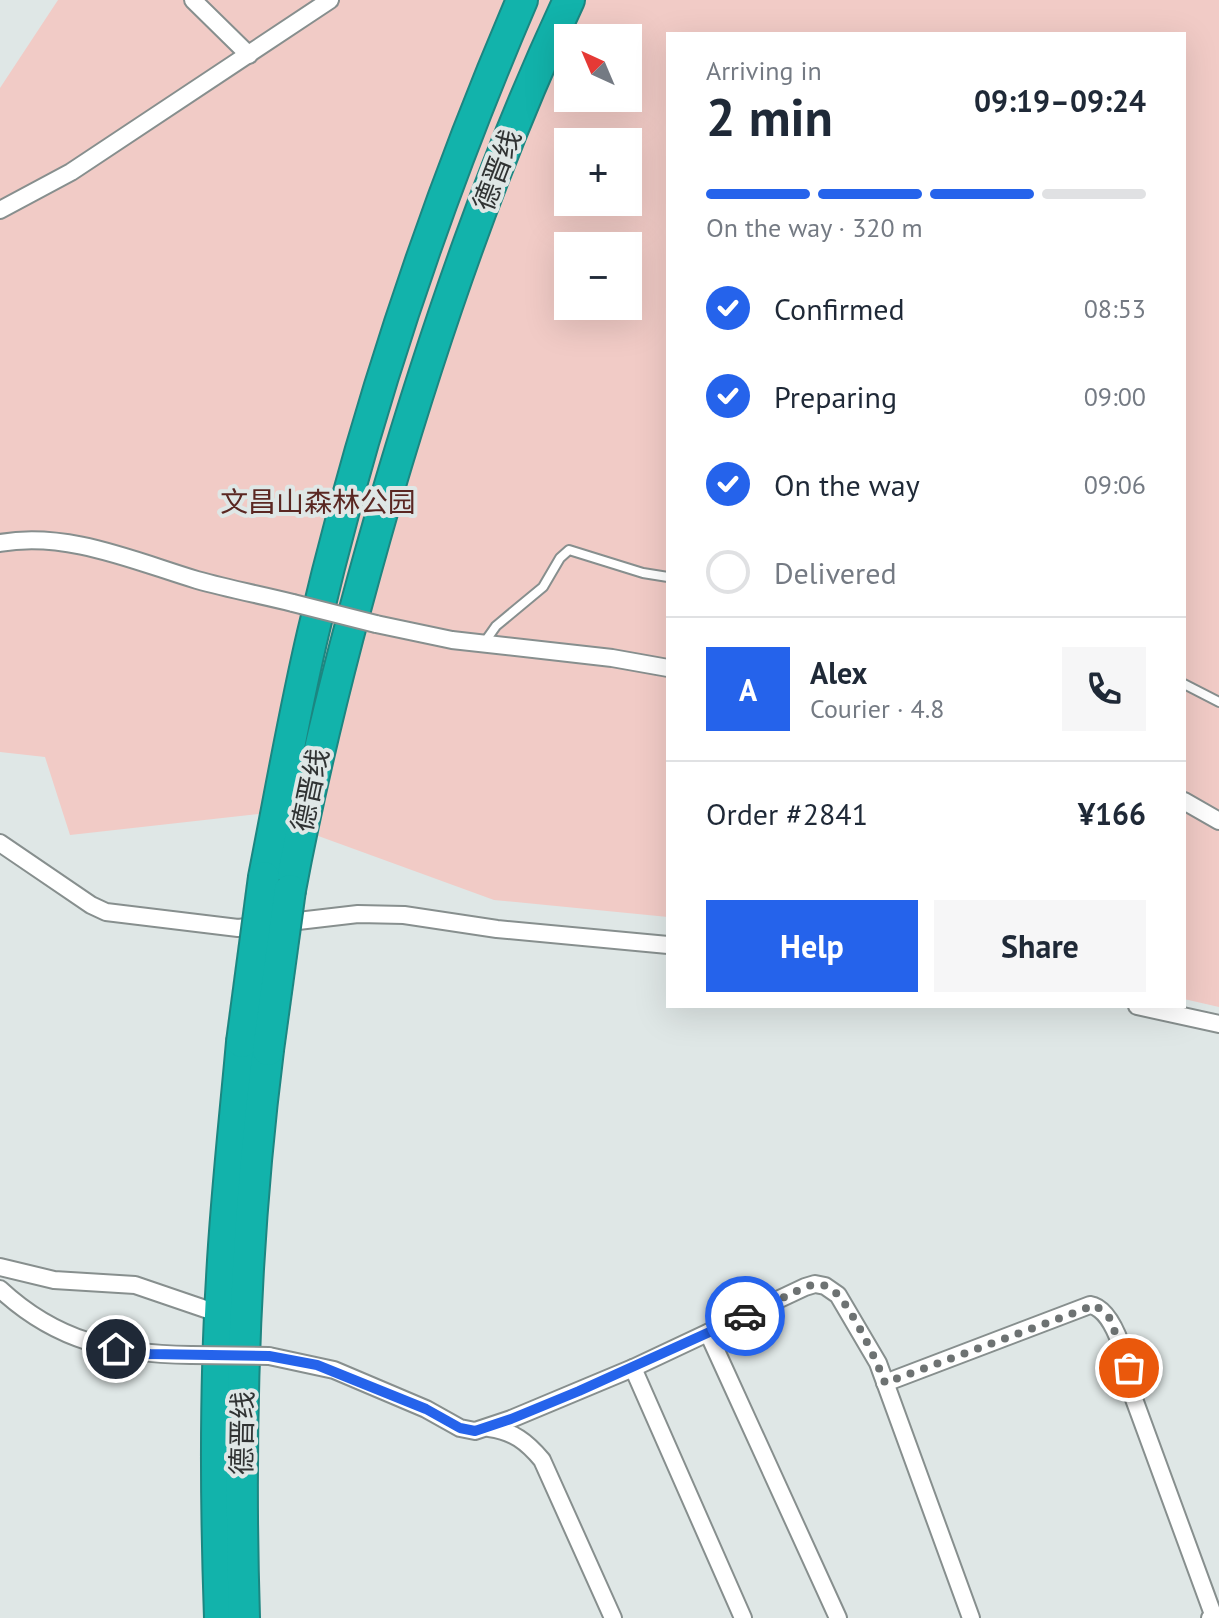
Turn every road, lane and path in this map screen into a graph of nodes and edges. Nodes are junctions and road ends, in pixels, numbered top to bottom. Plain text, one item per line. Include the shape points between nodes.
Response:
1 (193, 0) edge
2 (330, 0) edge
3 (522, 0) edge
4 (569, 0) edge
5 (249, 55) junction
6 (0, 210) edge
7 (0, 543) edge
8 (666, 577) edge
9 (484, 644) junction
10 (666, 668) edge
11 (1186, 685) edge
12 (1219, 702) edge
13 (1186, 802) edge
14 (1219, 821) edge
15 (0, 843) edge
16 (277, 884) junction
17 (666, 945) edge
18 (1146, 1008) edge
19 (1219, 1024) edge
20 (255, 1046) junction
21 (0, 1267) edge
22 (0, 1289) edge
23 (220, 1314) junction
24 (708, 1333) junction
25 (633, 1368) junction
26 (885, 1383) junction
27 (487, 1428) junction
28 (969, 1616) edge
29 (220, 1618) edge
30 (244, 1618) edge
31 (613, 1618) edge
32 (743, 1618) edge
33 (838, 1618) edge
34 (1210, 1618) edge

1 - 5 street
2 - 5 street
3 - 16 highway, 德晋线 via 430,237 366,437 312,634
4 - 16 highway, 德晋线 via 491,183 420,388
5 - 6 street via 71,172
7 - 9 street, bridge via 60,540 204,582
8 - 9 lane via 569,550 543,587 496,626
9 - 10 street
11 - 12 lane
13 - 14 street
15 - 17 street via 106,912 238,928 358,914 404,915
16 - 20 highway, 德晋线, bridge
18 - 19 street
20 - 23 highway, 德晋线
20 - 30 highway, 德晋线 via 241,1479
21 - 23 street via 54,1280 135,1285
22 - 27 street, bridge via 26,1312 86,1342 137,1353 269,1356 334,1370 460,1428
23 - 29 highway, 德晋线
24 - 25 street
24 - 26 street via 805,1287 825,1286 838,1295
24 - 33 street
25 - 27 street
25 - 32 street
26 - 28 street
26 - 34 street via 1090,1305 1099,1308 1109,1317 1129,1368 1134,1399 1214,1617
27 - 31 street via 512,1433 542,1460

